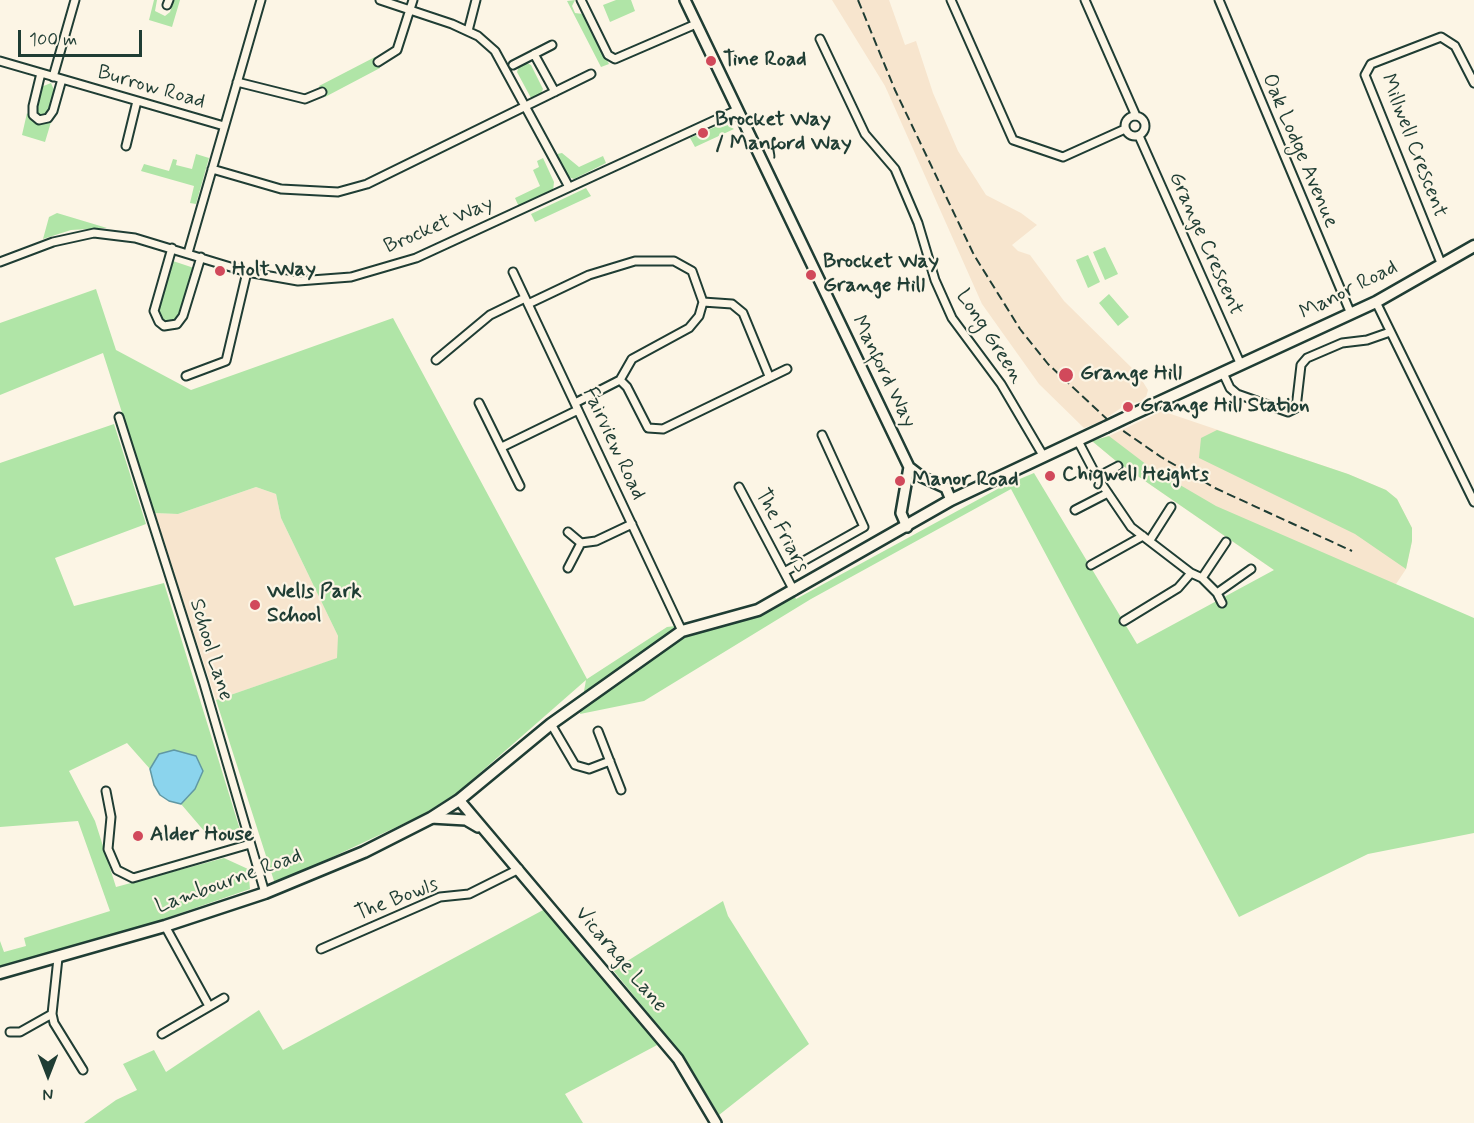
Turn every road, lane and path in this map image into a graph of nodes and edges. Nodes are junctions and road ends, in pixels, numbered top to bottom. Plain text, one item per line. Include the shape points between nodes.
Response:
1 (75, 0) edge
2 (261, 0) edge
3 (380, 0) edge
4 (412, 0) edge
5 (476, 0) edge
6 (581, 0) edge
7 (685, 0) edge
8 (951, 0) edge
9 (1085, 0) edge
10 (1219, 0) edge
11 (410, 9) junction
12 (696, 24) junction
13 (468, 31) junction
14 (820, 39) dead end
15 (552, 45) dead end
16 (534, 54) junction
17 (0, 61) edge
18 (378, 62) dead end
19 (513, 64) dead end
20 (41, 73) junction
21 (591, 74) dead end
22 (53, 76) junction
23 (62, 79) junction
24 (237, 82) junction
25 (1474, 83) edge
26 (322, 92) dead end
27 (555, 92) junction
28 (137, 101) junction
29 (527, 106) junction
30 (737, 110) junction
31 (1136, 116) junction
32 (224, 126) junction
33 (1125, 129) junction
34 (1139, 136) junction
35 (126, 146) dead end
36 (212, 169) junction
37 (569, 187) junction
38 (1474, 246) edge
39 (172, 248) junction
40 (188, 253) junction
41 (201, 257) junction
42 (0, 262) edge
43 (1441, 263) junction
44 (247, 272) junction
45 (513, 273) dead end
46 (527, 301) junction
47 (703, 302) junction
48 (1376, 302) junction
49 (1351, 314) junction
50 (1390, 332) junction
51 (436, 360) dead end
52 (1241, 365) junction
53 (787, 369) dead end
54 (1223, 374) junction
55 (186, 376) dead end
56 (769, 376) junction
57 (620, 380) junction
58 (479, 403) dead end
59 (576, 406) junction
60 (119, 417) dead end
61 (822, 435) dead end
62 (1078, 441) junction
63 (502, 447) junction
64 (1044, 457) junction
65 (1118, 466) dead end
66 (909, 467) junction
67 (1096, 477) junction
68 (520, 486) dead end
69 (739, 487) dead end
70 (1108, 493) junction
71 (951, 500) junction
72 (1474, 502) edge
73 (1171, 507) dead end
74 (1074, 510) dead end
75 (632, 524) junction
76 (907, 527) junction
77 (568, 532) dead end
78 (1143, 536) junction
79 (1150, 540) junction
80 (1226, 542) dead end
81 (580, 543) junction
82 (1091, 565) dead end
83 (568, 568) dead end
84 (1251, 569) dead end
85 (784, 572) junction
86 (1191, 573) junction
87 (1202, 578) junction
88 (794, 591) junction
89 (1217, 593) junction
90 (1222, 603) dead end
91 (1124, 621) dead end
92 (682, 631) junction
93 (551, 724) junction
94 (598, 731) dead end
95 (610, 761) junction
96 (621, 790) dead end
97 (106, 791) dead end
98 (459, 800) junction
99 (431, 818) junction
100 (483, 830) junction
101 (249, 844) junction
102 (519, 869) junction
103 (265, 893) junction
104 (165, 926) junction
105 (321, 949) dead end
106 (58, 958) junction
107 (0, 973) edge
108 (224, 999) dead end
109 (209, 1006) junction
110 (52, 1014) junction
111 (10, 1032) dead end
112 (162, 1034) dead end
113 (83, 1070) dead end
114 (716, 1123) edge

1 - 22 street
2 - 24 street
3 - 11 street
4 - 11 street
5 - 13 street
6 - 12 street via 608,55 621,59
7 - 12 street, Manford Way
8 - 33 street via 1013,140 1063,158
9 - 31 street, Grange Crescent
10 - 49 street, Oak Lodge Avenue
11 - 13 street
11 - 18 street via 397,51
12 - 30 street, Manford Way
13 - 29 street via 495,51
14 - 64 street, Long Green via 865,134 895,169 952,318 1001,384
15 - 16 street
16 - 19 street
16 - 27 street
17 - 20 street, Burrow Road
20 - 22 street, Burrow Road
20 - 23 street via 33,106 33,115 39,120 48,118 53,111
21 - 27 street
22 - 23 street, Burrow Road
23 - 28 street, Burrow Road
24 - 26 street via 305,99
24 - 32 street
25 - 43 street, Millwell Crescent via 1455,46 1441,37 1371,64 1365,75
27 - 29 street
28 - 32 street, Burrow Road
28 - 35 street
29 - 36 street via 367,184 338,192 281,189
29 - 37 street
30 - 37 street, Brocket Way
30 - 66 street, Manford Way
31 - 33 street via 1127,120
31 - 34 street, Grange Crescent via 1145,125
32 - 36 street
33 - 34 street via 1132,136
34 - 52 street, Grange Crescent
36 - 40 street
37 - 44 street, Brocket Way via 416,258 351,276 298,281
38 - 43 main road, Manor Road
39 - 40 street, Brocket Way
39 - 41 street via 154,311 164,326 181,321
39 - 42 street, Brocket Way via 135,237 94,232
40 - 41 street, Brocket Way
41 - 44 street, Brocket Way
43 - 48 main road, Manor Road
44 - 55 street via 226,361
45 - 46 street, Fairview Road
46 - 47 street via 635,261 674,261 692,271
46 - 51 street via 490,315
46 - 59 street, Fairview Road
47 - 56 street via 732,304 743,313
47 - 57 street via 689,328 632,358
48 - 49 main road, Manor Road
48 - 50 street
49 - 52 main road, Manor Road
50 - 54 street via 1342,343 1307,358 1301,365 1296,408 1288,412 1237,394
50 - 72 street
52 - 54 main road, Manor Road
53 - 56 street
54 - 62 main road, Manor Road, bridge
56 - 57 street via 663,429 648,428
57 - 59 street
58 - 63 street
59 - 63 street
59 - 75 street, Fairview Road
60 - 101 street, School Lane via 204,684
61 - 85 street via 864,527
62 - 64 main road, Manor Road
62 - 67 street
63 - 68 street
64 - 71 main road, Manor Road
65 - 67 street
66 - 71 street via 946,488
66 - 76 street via 901,513
67 - 70 street
69 - 85 street, The Friars
70 - 74 street
70 - 78 street via 1131,527
71 - 76 main road, Manor Road
73 - 79 street
75 - 81 street via 596,541
75 - 92 street, Fairview Road
76 - 88 main road, Manor Road
77 - 81 street
78 - 79 street
78 - 82 street
79 - 86 street
80 - 87 street
81 - 83 street
84 - 89 street
85 - 88 street, The Friars
86 - 87 street
86 - 91 street via 1178,588
87 - 89 street
88 - 92 main road, Manor Road via 758,610
89 - 90 street
92 - 93 main road, Manor Road
93 - 95 street via 575,765 589,769
93 - 98 main road, Manor Road
94 - 95 street
95 - 96 street
97 - 101 street via 111,817 108,849 117,870 133,878
98 - 99 main road, Lambourne Road
98 - 100 street, Vicarage Lane
99 - 100 street, Vicarage Lane via 466,820
99 - 103 main road, Lambourne Road via 364,852
100 - 102 street, Vicarage Lane
101 - 103 street, School Lane
102 - 105 street, The Bowls via 469,894 440,897
102 - 114 street, Vicarage Lane via 682,1064
103 - 104 main road, Lambourne Road
104 - 106 main road, Lambourne Road
104 - 109 street
106 - 107 main road, Lambourne Road
106 - 110 street
108 - 109 street
109 - 112 street
110 - 111 street via 20,1032
110 - 113 street

